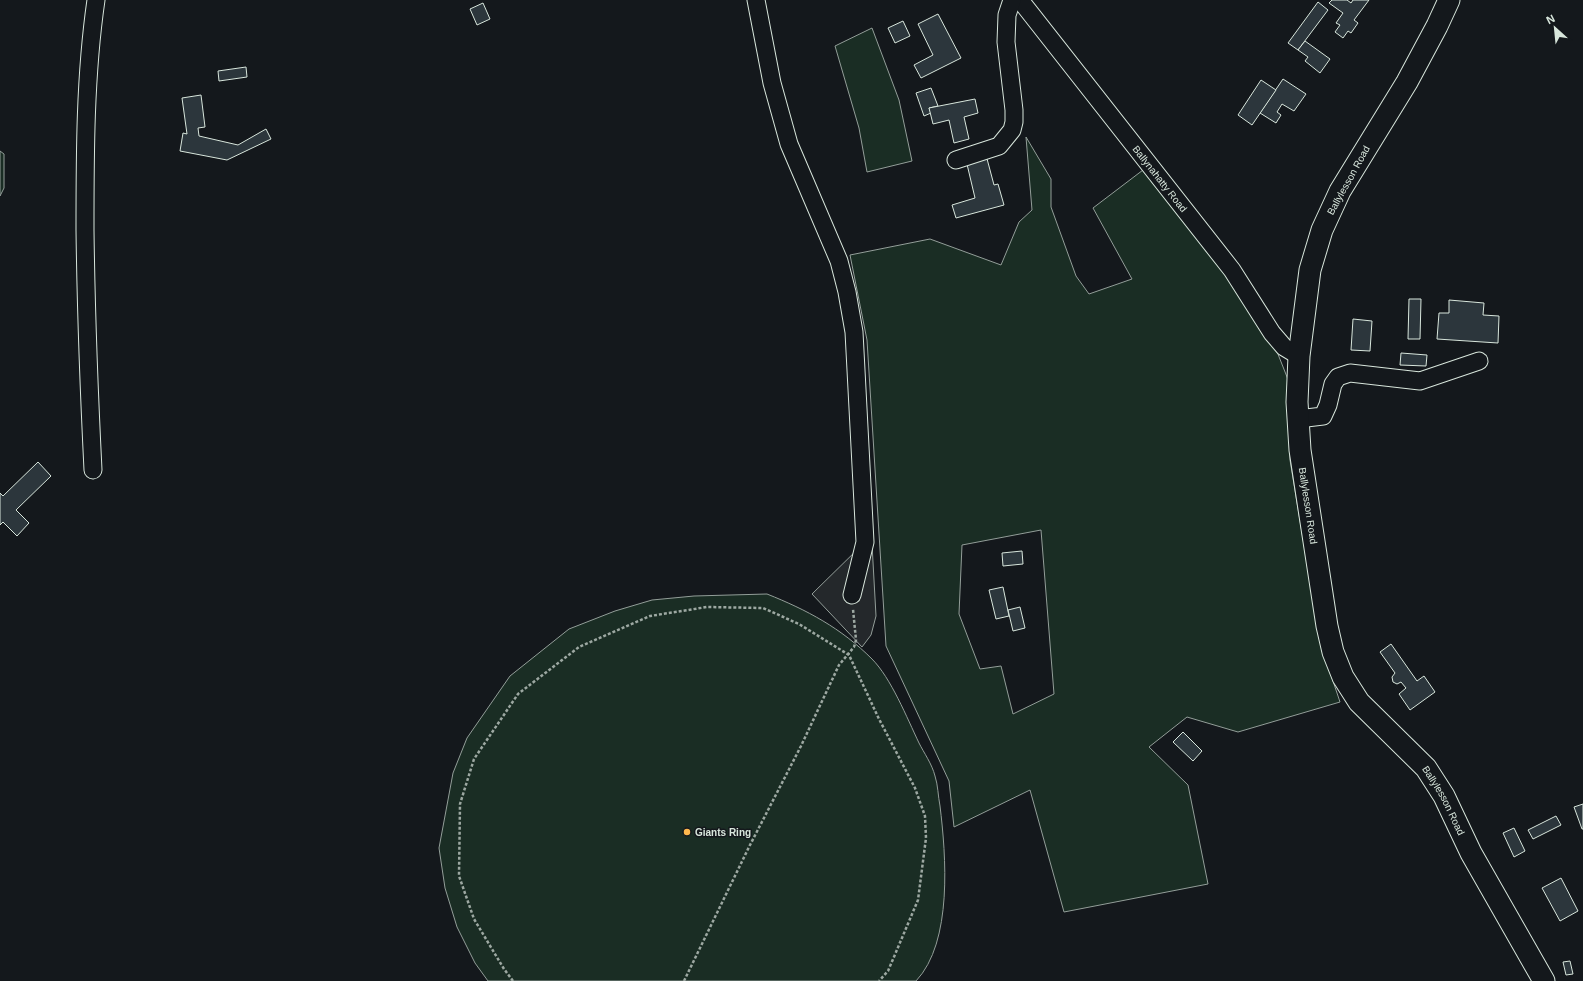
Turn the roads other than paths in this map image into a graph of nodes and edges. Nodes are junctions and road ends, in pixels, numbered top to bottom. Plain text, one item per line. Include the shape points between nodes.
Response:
1 (96, 0) edge
2 (756, 0) edge
3 (1012, 0) edge
4 (1020, 0) edge
5 (1449, 0) edge
6 (956, 160) dead end
7 (1299, 356) junction
8 (1479, 361) dead end
9 (1298, 419) junction
10 (93, 470) dead end
11 (852, 595) road end
12 (1544, 981) edge

1 - 10 street via 85,150 87,326
2 - 11 street via 772,83 789,144 839,261 854,332 865,542
3 - 6 street via 1007,15 1006,42 1014,110 1012,130 999,146
4 - 7 street, Ballynahatty Road via 1232,270 1272,333 1284,347
5 - 7 main road, Ballylesson Road via 1407,82 1340,191 1322,230 1310,270
7 - 9 main road, Ballylesson Road
8 - 9 street via 1420,381 1350,372 1338,377 1333,384 1323,416
9 - 12 main road, Ballylesson Road via 1328,626 1333,652 1343,677 1359,702 1426,768 1444,796 1471,853

